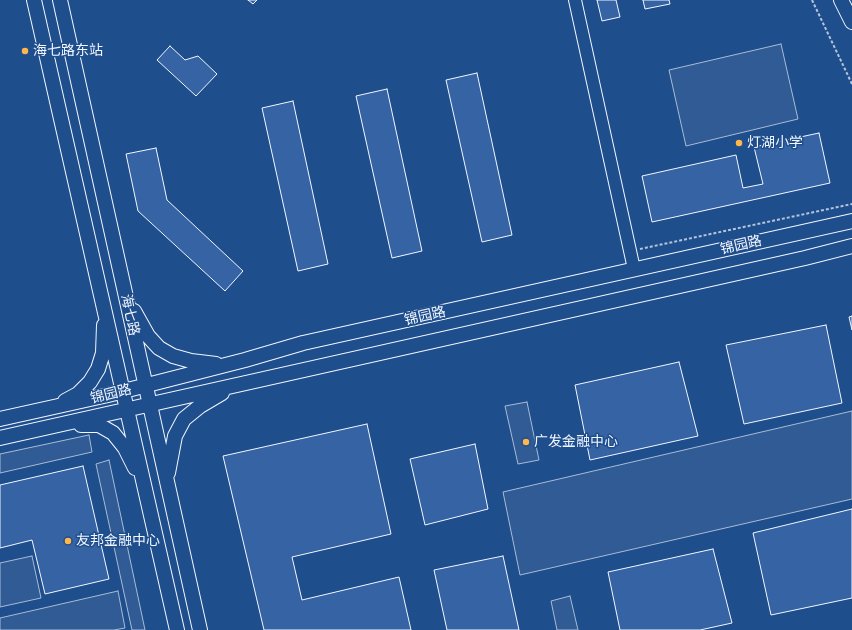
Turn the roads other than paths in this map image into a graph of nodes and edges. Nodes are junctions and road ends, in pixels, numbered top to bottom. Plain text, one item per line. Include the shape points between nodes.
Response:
1 (34, 0) edge
2 (60, 0) edge
3 (575, 0) edge
4 (841, 0) edge
5 (852, 22) edge
6 (852, 221) edge
7 (852, 246) edge
8 (634, 269) junction
9 (127, 299) junction
10 (104, 303) junction
11 (225, 365) junction
12 (145, 385) junction
13 (230, 387) junction
14 (124, 390) junction
15 (149, 405) junction
16 (54, 407) junction
17 (128, 409) junction
18 (0, 419) edge
19 (59, 425) junction
20 (0, 438) edge
21 (167, 484) junction
22 (145, 487) junction
23 (178, 630) edge
24 (200, 630) edge

1 - 10 main road
2 - 9 main road, 海七路
3 - 8 street
4 - 5 main road
6 - 8 main road, 锦园路
7 - 13 main road, 锦园路
8 - 11 main road, 锦园路 via 303,343
9 - 11 main road via 148,336 159,348 173,356 191,361
9 - 12 main road, 海七路
10 - 14 main road
10 - 16 main road via 104,353 98,369 78,394
11 - 12 main road, 锦园路
12 - 14 main road, 锦园路
12 - 15 main road, 海七路
13 - 15 main road, 锦园路
13 - 21 main road via 184,419 175,436
14 - 16 main road, 锦园路
14 - 17 main road
15 - 17 main road, 锦园路
15 - 21 main road, 海七路
16 - 18 main road, 锦园路
17 - 19 main road, 锦园路
17 - 22 main road
19 - 20 main road, 锦园路
19 - 22 main road via 99,425 113,433 125,448
21 - 24 main road, 海七路
22 - 23 main road

